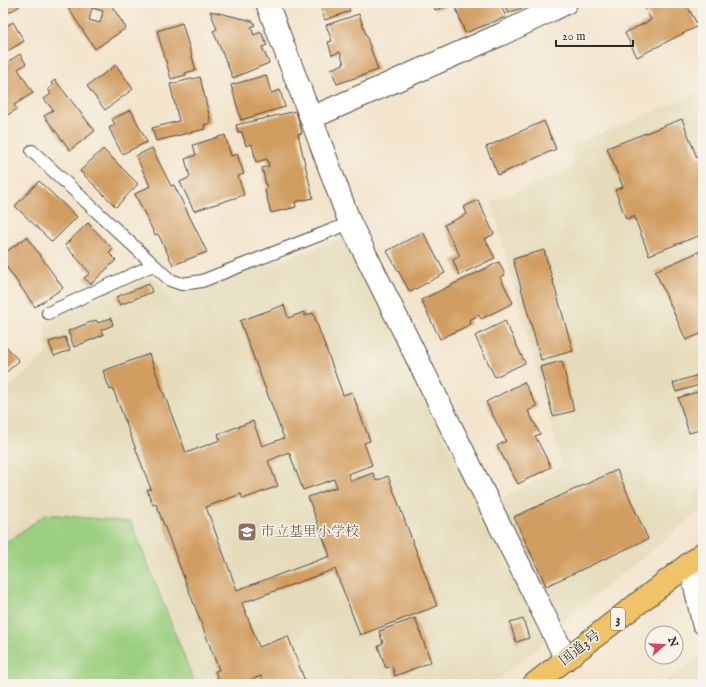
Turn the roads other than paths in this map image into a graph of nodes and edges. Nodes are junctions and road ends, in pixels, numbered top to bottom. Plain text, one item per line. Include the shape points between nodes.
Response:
1 (266, 3) edge
2 (566, 3) edge
3 (311, 118) junction
4 (32, 151) dead end
5 (350, 223) junction
6 (153, 265) junction
7 (48, 313) dead end
8 (697, 558) edge
9 (703, 623) edge
10 (566, 659) junction
11 (534, 684) edge

1 - 3 street
2 - 3 street
3 - 5 street
4 - 6 lane
5 - 6 lane via 202,281 182,284 170,280
5 - 10 street
6 - 7 lane
8 - 9 street
8 - 10 highway, 国道3号 / 3
10 - 11 highway, 国道3号 / 3

